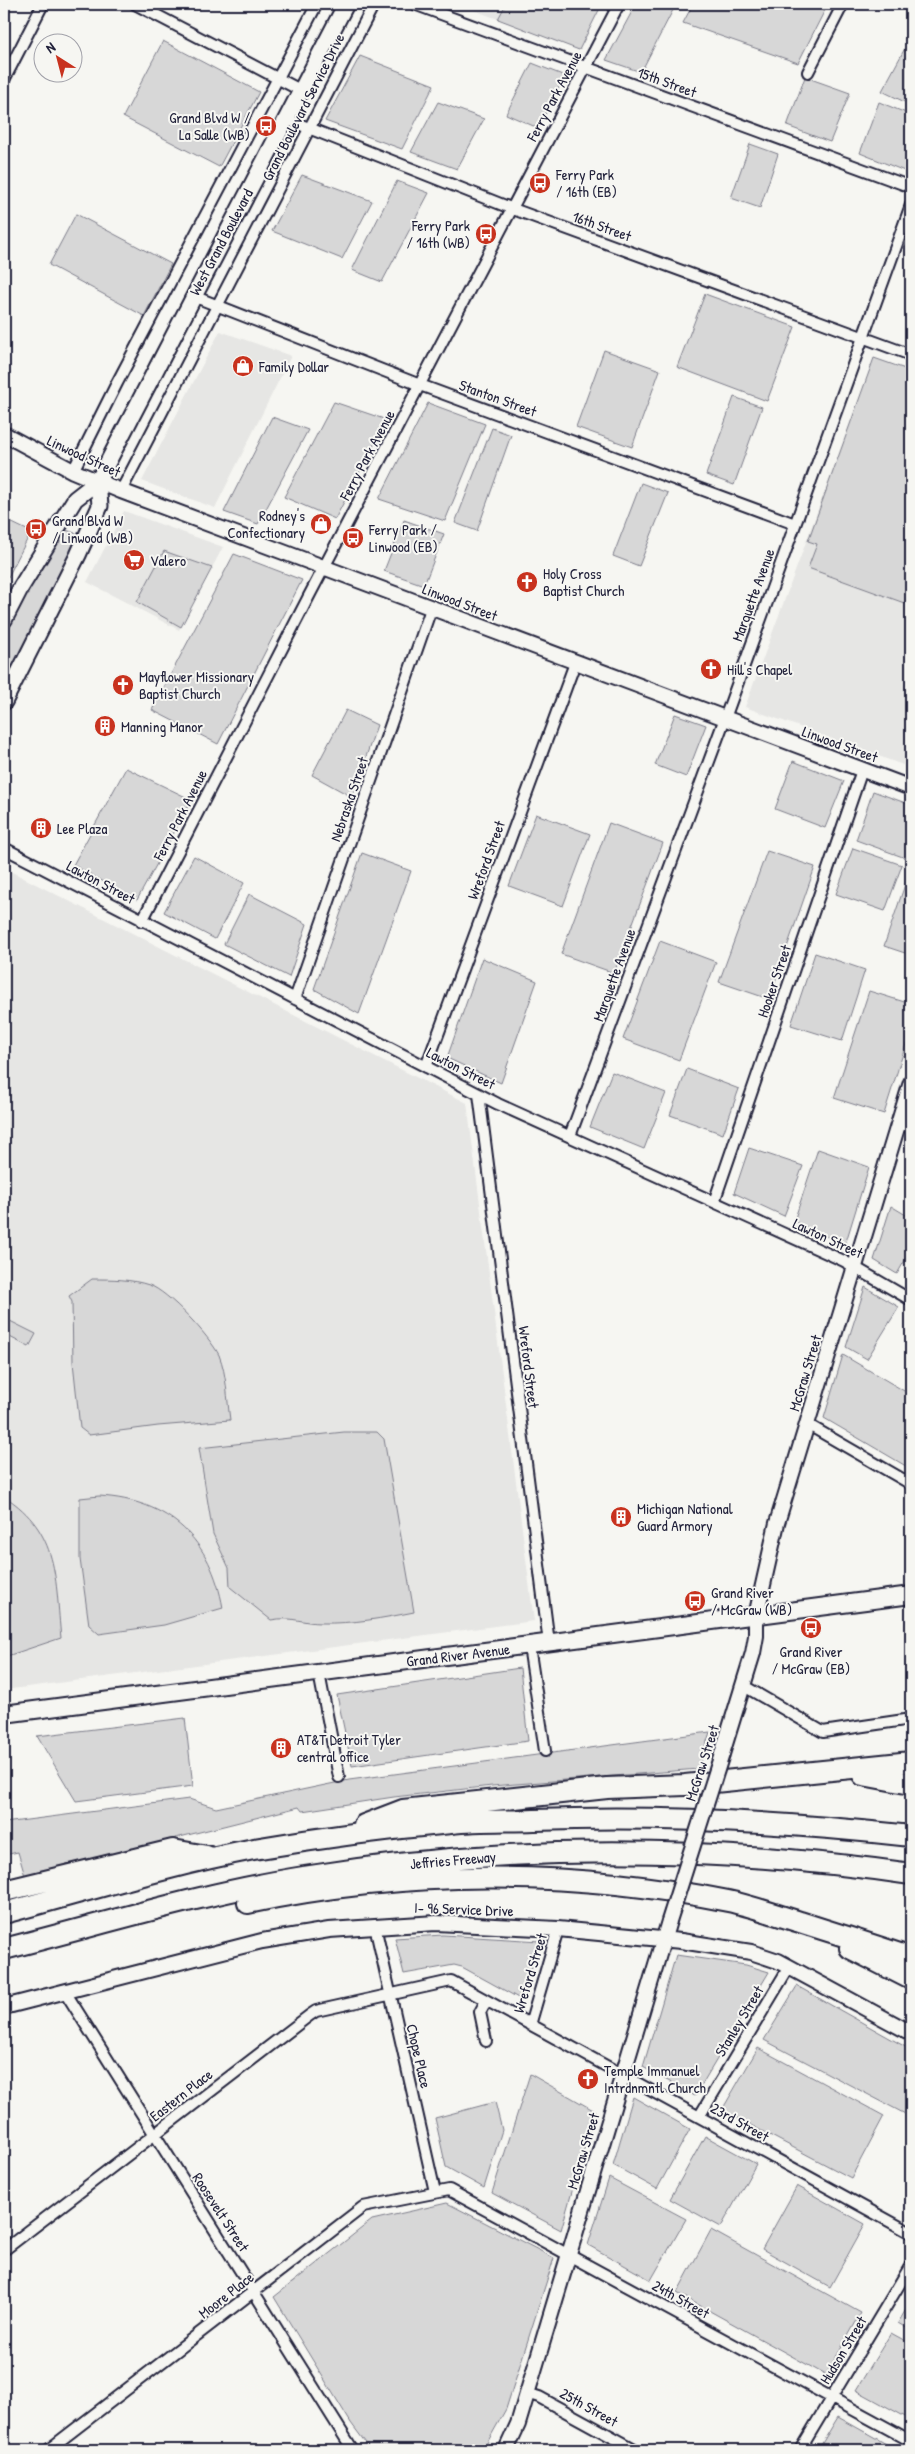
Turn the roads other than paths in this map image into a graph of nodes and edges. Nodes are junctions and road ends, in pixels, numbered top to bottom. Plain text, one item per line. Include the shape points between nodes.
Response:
1 (43, 4) edge
2 (135, 4) edge
3 (317, 4) edge
4 (346, 4) edge
5 (374, 4) edge
6 (414, 4) edge
7 (619, 4) edge
8 (843, 4) edge
9 (586, 68) junction
10 (808, 72) dead end
11 (278, 78) junction
12 (4, 80) edge
13 (300, 90) junction
14 (286, 119) junction
15 (308, 129) junction
16 (911, 187) edge
17 (911, 204) edge
18 (513, 209) junction
19 (193, 296) junction
20 (217, 306) junction
21 (864, 338) junction
22 (911, 355) edge
23 (420, 385) junction
24 (4, 434) edge
25 (74, 471) junction
26 (98, 481) junction
27 (121, 490) junction
28 (795, 524) junction
29 (324, 569) junction
30 (431, 609) junction
31 (4, 620) edge
32 (575, 663) junction
33 (4, 702) edge
34 (725, 718) junction
35 (862, 770) junction
36 (911, 788) edge
37 (4, 848) edge
38 (142, 921) junction
39 (295, 999) junction
40 (426, 1067) junction
41 (911, 1082) edge
42 (479, 1094) junction
43 (905, 1125) edge
44 (570, 1136) junction
45 (714, 1202) junction
46 (854, 1267) junction
47 (911, 1300) edge
48 (806, 1424) junction
49 (911, 1484) edge
50 (911, 1595) edge
51 (756, 1616) junction
52 (549, 1643) junction
53 (529, 1646) junction
54 (319, 1673) junction
55 (744, 1686) junction
56 (4, 1714) edge
57 (911, 1719) edge
58 (545, 1750) dead end
59 (911, 1762) edge
60 (826, 1770) junction
61 (339, 1777) dead end
62 (911, 1784) edge
63 (336, 1836) junction
64 (911, 1836) edge
65 (214, 1857) junction
66 (911, 1874) edge
67 (4, 1891) edge
68 (4, 1913) edge
69 (128, 1917) junction
70 (802, 1923) junction
71 (375, 1926) junction
72 (558, 1929) junction
73 (663, 1939) junction
74 (27, 1943) junction
75 (4, 1949) edge
76 (4, 1957) edge
77 (911, 1958) edge
78 (789, 1967) junction
79 (911, 1978) edge
80 (64, 1990) junction
81 (391, 1994) junction
82 (486, 2001) junction
83 (4, 2007) edge
84 (530, 2025) junction
85 (911, 2033) edge
86 (486, 2041) dead end
87 (623, 2075) junction
88 (699, 2117) junction
89 (154, 2134) junction
90 (435, 2192) junction
91 (911, 2233) edge
92 (4, 2250) edge
93 (569, 2254) junction
94 (911, 2265) edge
95 (254, 2292) junction
96 (526, 2393) junction
97 (832, 2398) junction
98 (911, 2441) edge
99 (48, 2450) edge
100 (353, 2450) edge
101 (506, 2450) edge
102 (636, 2450) edge
103 (800, 2450) edge

1 - 12 street
2 - 11 street
3 - 11 street
4 - 13 main road, West Grand Boulevard
5 - 15 street, Grand Boulevard Service Drive
6 - 9 street, 15th Street
7 - 9 street, Ferry Park Avenue
8 - 10 street
9 - 16 street, 15th Street
9 - 18 street, Ferry Park Avenue
11 - 13 street
11 - 25 street
13 - 14 main road, West Grand Boulevard
14 - 15 street, 16th Street
14 - 19 main road, West Grand Boulevard
15 - 18 street, 16th Street
15 - 20 street, Grand Boulevard Service Drive
17 - 21 street, Marquette Avenue
18 - 21 street, 16th Street
18 - 23 street, Ferry Park Avenue
19 - 20 street, Stanton Street
19 - 26 main road, West Grand Boulevard
20 - 23 street, Stanton Street
20 - 27 street, Grand Boulevard Service Drive
21 - 22 street, 16th Street
21 - 28 street, Marquette Avenue
23 - 28 street, Stanton Street
23 - 29 street, Ferry Park Avenue
24 - 25 street, Linwood Street
25 - 26 street, Linwood Street
26 - 27 street, Linwood Street
26 - 31 main road, West Grand Boulevard via 75,499
26 - 33 main road via 100,506
27 - 29 street, Linwood Street
28 - 34 street, Marquette Avenue
29 - 30 street, Linwood Street
29 - 38 street, Ferry Park Avenue
30 - 32 street, Linwood Street
30 - 39 street, Nebraska Street
32 - 34 street, Linwood Street
32 - 40 street, Wreford Street
34 - 35 street, Linwood Street
34 - 44 street, Marquette Avenue
35 - 36 street, Linwood Street
35 - 45 street, Hooker Street
37 - 38 street, Lawton Street
38 - 39 street, Lawton Street
39 - 40 street, Lawton Street
40 - 42 street, Lawton Street
41 - 43 street, McGraw Street
42 - 44 street, Lawton Street
42 - 52 street, Wreford Street
43 - 46 street, McGraw Street
44 - 45 street, Lawton Street
45 - 46 street, Lawton Street
46 - 47 street, Lawton Street
46 - 48 street, McGraw Street
48 - 49 street
48 - 51 street, McGraw Street via 777,1523
50 - 51 main road, Grand River Avenue
51 - 52 main road, Grand River Avenue
51 - 55 street, McGraw Street via 756,1636
52 - 53 main road, Grand River Avenue
53 - 54 main road, Grand River Avenue
53 - 58 street
54 - 56 main road, Grand River Avenue
54 - 61 street
55 - 57 street via 822,1732
55 - 73 street, McGraw Street, bridge
59 - 60 highway
60 - 62 highway via 892,1778
60 - 63 highway via 685,1785 607,1788 404,1810
63 - 64 highway via 452,1822 582,1818 777,1824
63 - 65 highway
65 - 67 highway via 173,1850
65 - 68 highway
66 - 69 highway, Jeffries Freeway via 840,1864 718,1854 555,1852 303,1877
69 - 70 highway via 189,1915 356,1885 431,1878 501,1878 630,1886 688,1894 761,1909
69 - 74 highway, Jeffries Freeway
70 - 77 highway
70 - 79 highway
71 - 72 street, I- 96 Service Drive via 436,1923
71 - 80 street, I- 96 Service Drive via 262,1941
71 - 81 street, Chope Place
72 - 73 street, I- 96 Service Drive
72 - 84 street, Wreford Street
73 - 78 street, I- 96 Service Drive via 751,1952
73 - 87 street, McGraw Street
74 - 75 highway, Jeffries Freeway
74 - 76 highway
78 - 85 street, I- 96 Service Drive
78 - 88 street, Stanley Street
80 - 83 street, I- 96 Service Drive
80 - 89 street, Roosevelt Street
81 - 82 street, 23rd Street via 451,1981
81 - 89 street, Eastern Place via 316,2011
81 - 90 street, Chope Place
82 - 84 street, 23rd Street
82 - 86 street via 480,2012
84 - 87 street, 23rd Street
87 - 88 street, 23rd Street
87 - 93 street, McGraw Street
88 - 91 street, 23rd Street
89 - 92 street, Eastern Place
89 - 95 street, Roosevelt Street
90 - 93 street, 24th Street via 449,2190
90 - 95 street, Moore Place via 363,2207
93 - 96 street, McGraw Street
93 - 97 street, 24th Street
94 - 97 street, Hudson Street
95 - 99 street, Moore Place
95 - 100 street, Roosevelt Street
96 - 101 street, McGraw Street via 518,2424
96 - 102 street, 25th Street via 540,2397
97 - 98 street, 24th Street
97 - 103 street, Hudson Street

